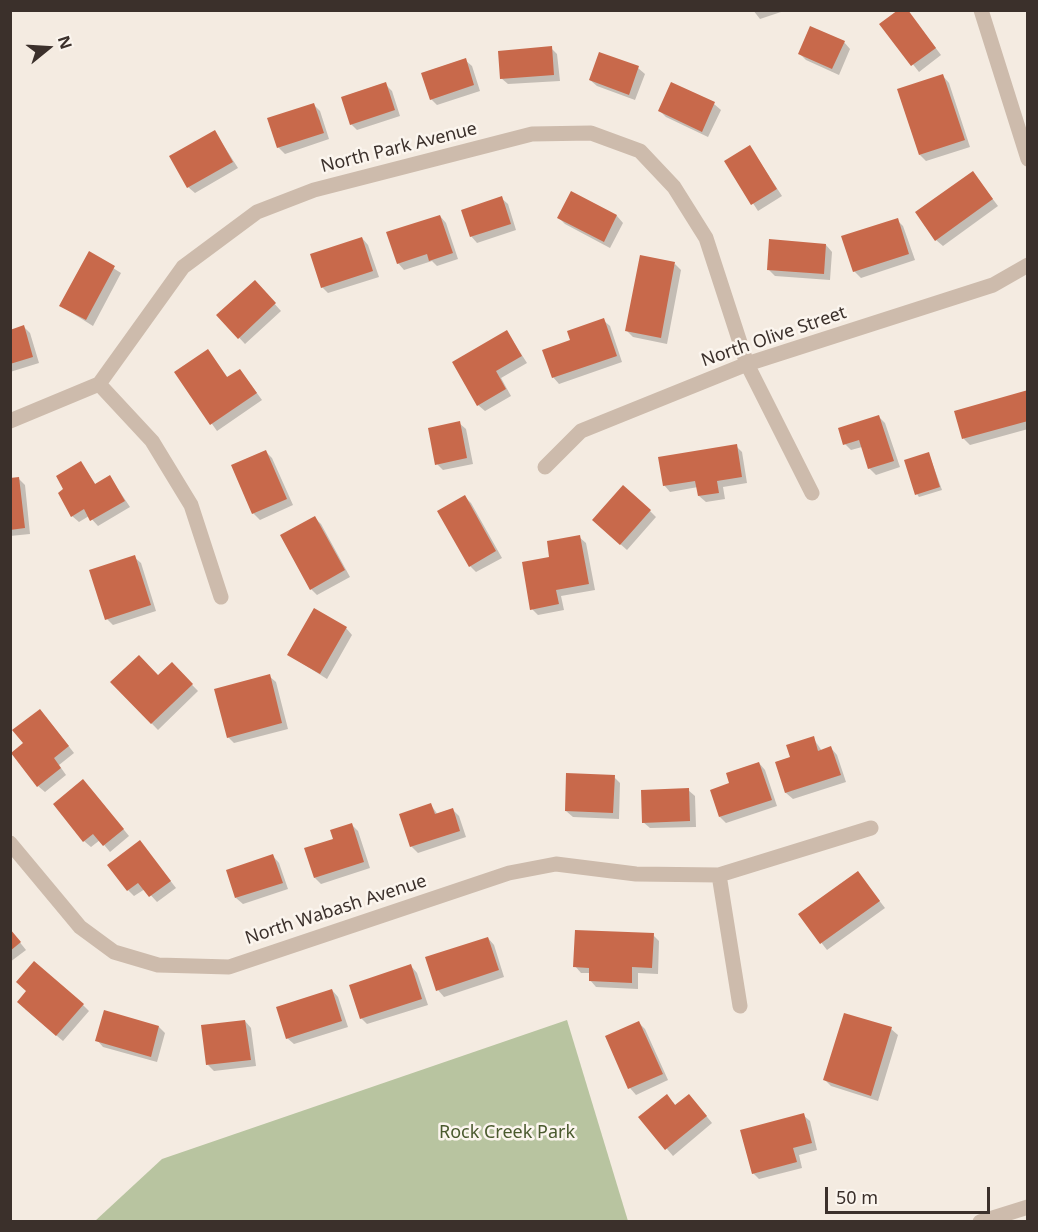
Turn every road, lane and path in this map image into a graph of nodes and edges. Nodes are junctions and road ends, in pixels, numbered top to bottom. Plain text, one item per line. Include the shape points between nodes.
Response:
1 (981, 10) edge
2 (1028, 159) edge
3 (1028, 265) edge
4 (747, 364) junction
5 (99, 384) junction
6 (10, 422) edge
7 (545, 467) dead end
8 (812, 493) dead end
9 (221, 597) dead end
10 (871, 828) dead end
11 (10, 843) edge
12 (719, 875) junction
13 (740, 1006) dead end
14 (1028, 1207) edge
15 (980, 1221) edge

1 - 2 street
3 - 4 street, North Olive Street via 993,285
4 - 5 street, North Park Avenue via 706,238 674,188 640,151 591,133 532,134 314,190 257,212 183,267
4 - 7 street, North Olive Street via 581,431
4 - 8 street, North Park Avenue
5 - 6 street
5 - 9 street via 152,441 191,506
10 - 12 street, North Wabash Avenue
11 - 12 street, North Wabash Avenue via 80,927 114,952 158,965 228,967 509,873 556,864 636,874
12 - 13 street
14 - 15 street

